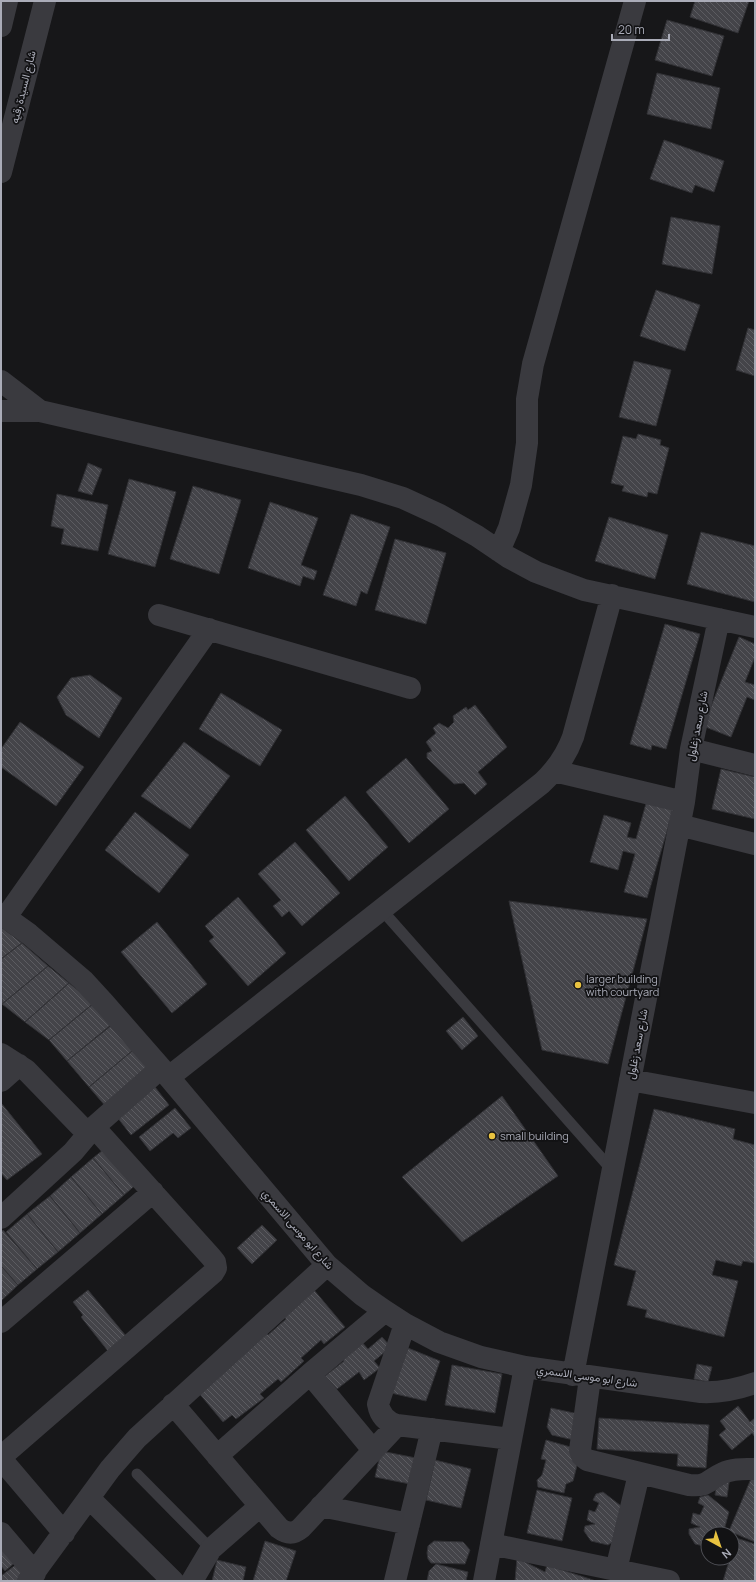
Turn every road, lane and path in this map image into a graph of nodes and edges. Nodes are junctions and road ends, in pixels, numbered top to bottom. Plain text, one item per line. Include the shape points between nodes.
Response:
1 (7, 1) edge
2 (45, 1) edge
3 (635, 1) edge
4 (1, 26) edge
5 (1, 172) edge
6 (1, 381) edge
7 (1, 411) edge
8 (40, 411) junction
9 (499, 551) junction
10 (612, 595) junction
11 (159, 615) dead end
12 (719, 619) junction
13 (755, 627) edge
14 (209, 630) junction
15 (410, 688) dead end
16 (692, 749) junction
17 (755, 765) edge
18 (554, 771) junction
19 (684, 802) junction
20 (679, 825) junction
21 (755, 844) edge
22 (381, 909) junction
23 (4, 916) edge
24 (10, 1060) edge
25 (165, 1072) junction
26 (630, 1080) junction
27 (1, 1081) edge
28 (755, 1103) edge
29 (91, 1130) junction
30 (612, 1170) junction
31 (153, 1192) junction
32 (1, 1218) edge
33 (327, 1265) junction
34 (385, 1311) junction
35 (1, 1322) edge
36 (405, 1324) junction
37 (525, 1367) junction
38 (310, 1374) junction
39 (582, 1376) junction
40 (755, 1383) edge
41 (173, 1404) junction
42 (397, 1425) junction
43 (432, 1429) junction
44 (511, 1439) junction
45 (373, 1450) junction
46 (217, 1456) junction
47 (1, 1458) edge
48 (755, 1469) edge
49 (137, 1474) dead end
50 (639, 1474) junction
51 (89, 1498) junction
52 (260, 1506) junction
53 (321, 1506) junction
54 (409, 1524) junction
55 (1, 1533) edge
56 (64, 1533) junction
57 (491, 1544) junction
58 (211, 1550) junction
59 (616, 1570) junction
60 (32, 1577) edge
61 (172, 1581) edge
62 (192, 1581) edge
63 (395, 1581) edge
64 (484, 1581) edge
65 (669, 1581) edge

1 - 4 street
2 - 5 street, شارع السيدة رقيه
3 - 9 street via 535,357 527,399 527,443 521,485
6 - 8 street
7 - 8 street
8 - 9 street via 361,485 403,498 440,515
9 - 10 street via 536,572 561,582 584,590
10 - 12 street
10 - 18 street via 574,737
11 - 14 street
12 - 13 street
12 - 16 street, شارع سعد زغلول
14 - 15 street
14 - 23 street
16 - 17 street
16 - 19 street, شارع سعد زغلول
18 - 19 street
18 - 22 street
19 - 20 street, شارع سعد زغلول
20 - 21 street
20 - 26 street, شارع سعد زغلول
22 - 25 street
22 - 30 lane
23 - 25 street, شارع ابو موسى الاسمري via 83,980
24 - 27 street
24 - 29 street via 26,1070
25 - 29 street
25 - 33 street, شارع ابو موسى الاسمري
26 - 28 street
26 - 30 street, شارع سعد زغلول
29 - 31 street
29 - 32 street via 73,1152
30 - 39 street, شارع سعد زغلول
31 - 35 street
31 - 47 street via 215,1262 216,1268
33 - 34 street, شارع ابو موسى الاسمري
33 - 41 street
34 - 36 street, شارع ابو موسى الاسمري
34 - 38 street
36 - 37 street, شارع ابو موسى الاسمري via 439,1342 481,1357
36 - 42 street via 378,1404 383,1417
37 - 39 street, شارع ابو موسى الاسمري
37 - 44 street
38 - 45 street
38 - 46 street
39 - 40 street, شارع ابو موسى الاسمري via 712,1393
39 - 50 street, شارع سعد زغلول via 582,1456 593,1462
41 - 46 street
41 - 51 street via 136,1438
42 - 43 street
42 - 45 street
43 - 44 street
43 - 54 street
44 - 57 street
45 - 53 street
46 - 52 street
47 - 56 street
48 - 50 street via 724,1472 709,1483 699,1486
49 - 58 lane
50 - 59 street
51 - 56 street
51 - 61 street
52 - 53 street via 279,1528 288,1533 297,1531
52 - 58 street
53 - 54 street
54 - 63 street
55 - 60 street
56 - 60 street
57 - 59 street
57 - 64 street
58 - 62 street
59 - 65 street

